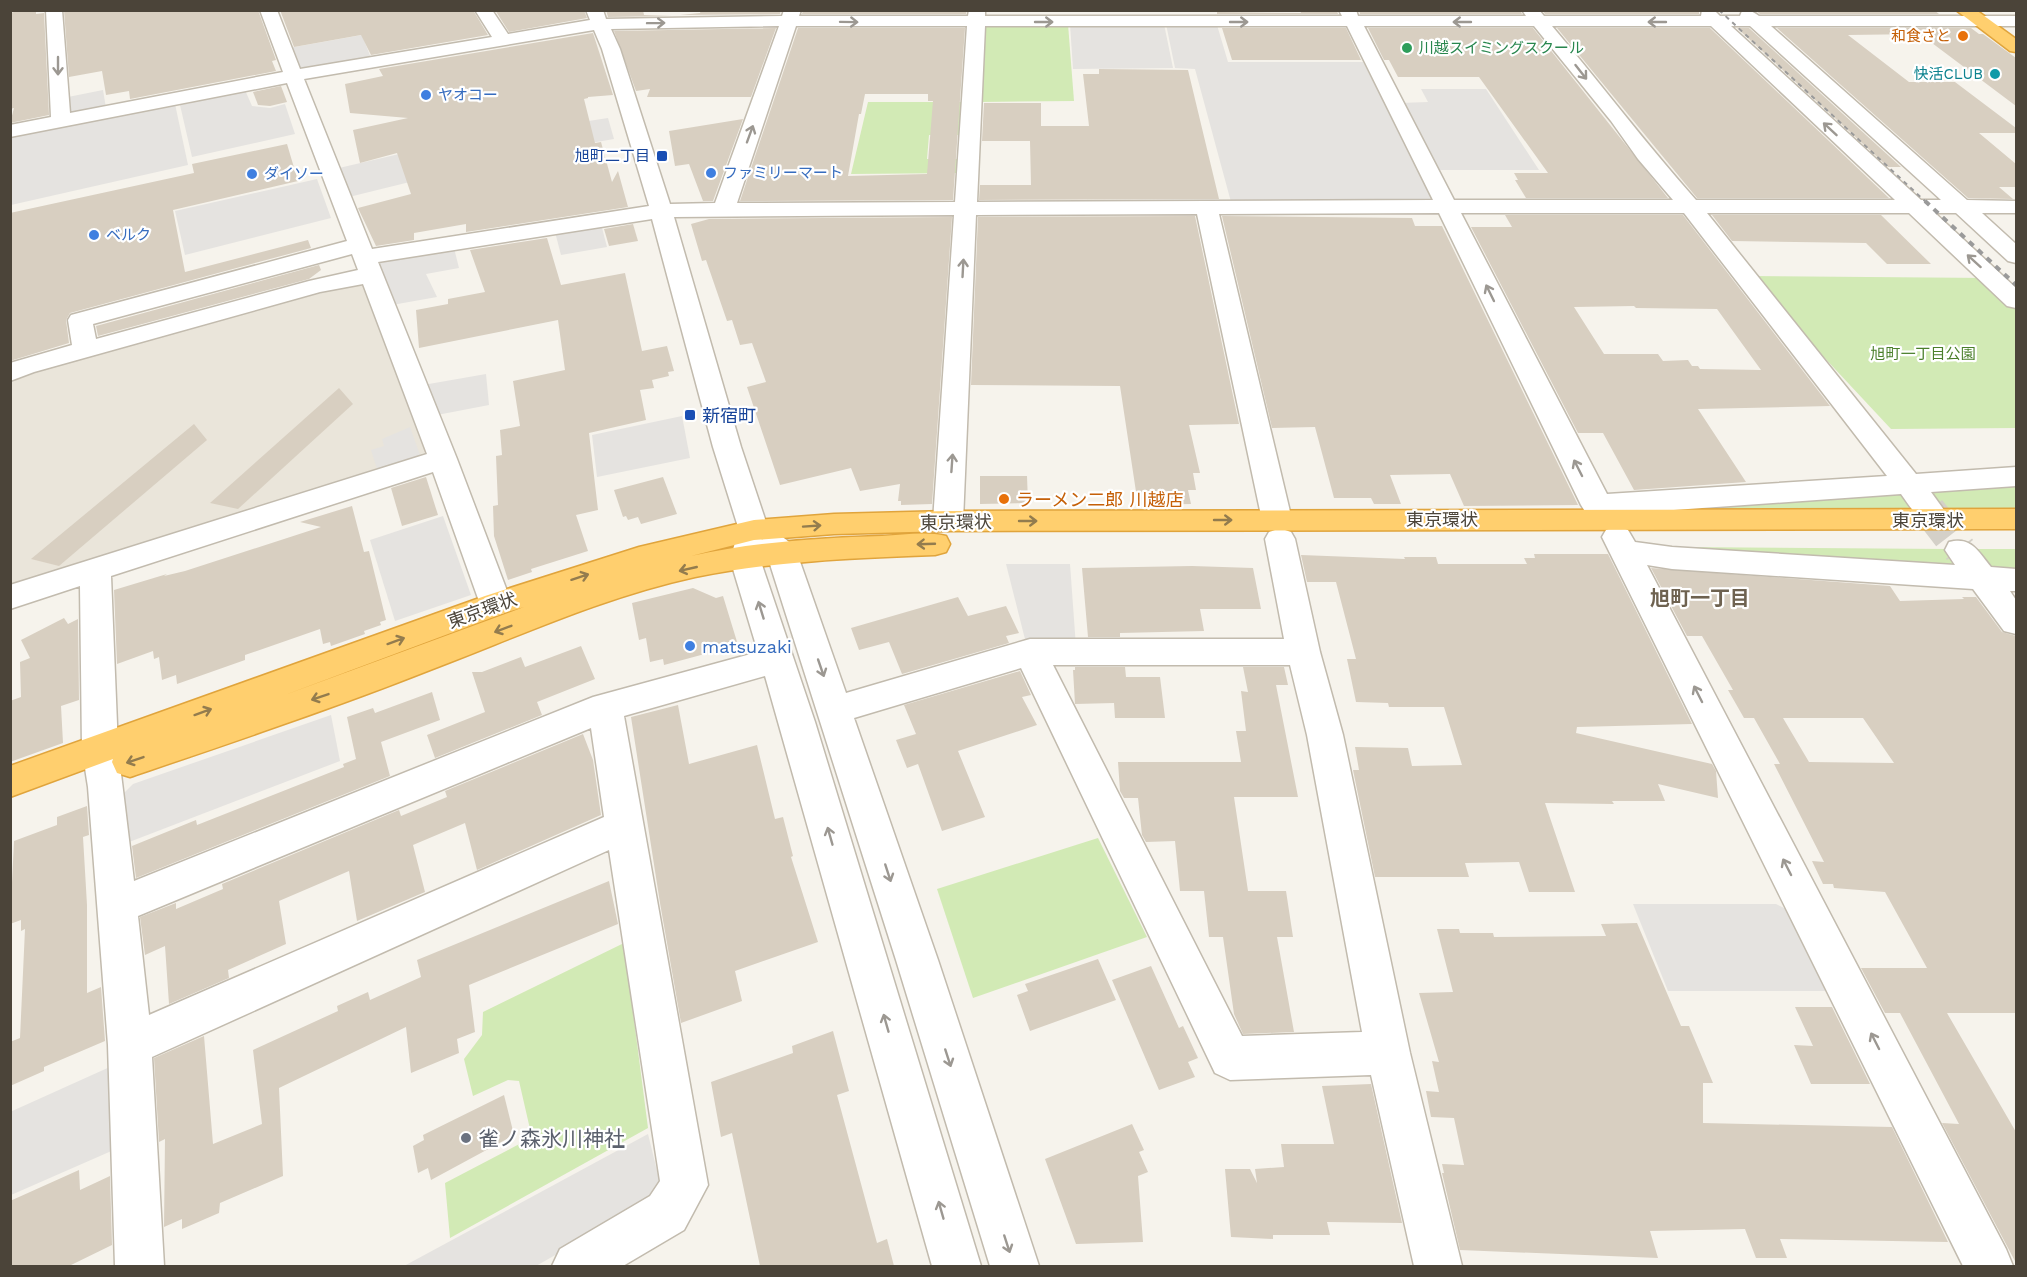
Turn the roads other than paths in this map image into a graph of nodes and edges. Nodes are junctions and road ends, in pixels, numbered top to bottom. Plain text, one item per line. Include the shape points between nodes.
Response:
1 (54, 10) edge
2 (268, 10) edge
3 (483, 10) edge
4 (1964, 10) edge
5 (792, 16) edge
6 (977, 16) edge
7 (1105, 16) edge
8 (1163, 16) edge
9 (1350, 16) edge
10 (1535, 16) edge
11 (1710, 16) edge
12 (1748, 16) edge
13 (596, 17) edge
14 (1983, 17) edge
15 (2016, 21) edge
16 (2016, 37) edge
17 (503, 40) junction
18 (2016, 47) edge
19 (292, 76) junction
20 (62, 121) junction
21 (10, 131) edge
22 (1690, 206) junction
23 (966, 207) junction
24 (2016, 207) edge
25 (724, 208) junction
26 (1207, 208) junction
27 (1446, 208) junction
28 (1915, 208) junction
29 (1962, 208) junction
30 (660, 210) junction
31 (2016, 256) edge
32 (364, 259) junction
33 (2016, 301) edge
34 (10, 373) edge
35 (443, 459) junction
36 (2016, 477) edge
37 (1908, 483) junction
38 (1929, 510) tunnel mouth
39 (2016, 519) edge
40 (948, 521) junction
41 (1611, 528) junction
42 (1278, 530) junction
43 (2016, 538) edge
44 (760, 547) junction
45 (1960, 550) tunnel mouth
46 (95, 570) junction
47 (1981, 577) junction
48 (2016, 580) edge
49 (10, 597) edge
50 (496, 604) junction
51 (2016, 622) edge
52 (1304, 651) junction
53 (1030, 652) junction
54 (777, 660) junction
55 (605, 707) junction
56 (835, 710) junction
57 (101, 760) junction
58 (10, 782) edge
59 (10, 806) edge
60 (624, 826) junction
61 (117, 906) junction
62 (130, 1045) junction
63 (1388, 1053) junction
64 (139, 1266) edge
65 (577, 1266) edge
66 (957, 1266) edge
67 (1014, 1266) edge
68 (1438, 1266) edge
69 (1989, 1266) edge

1 -> 20 street
2 - 19 street
3 - 17 street
4 - 14 highway
5 -> 6 street
13 -> 5 street
25 -> 5 street
6 -> 7 street
6 - 23 street
7 - 8 street
8 -> 9 street
10 -> 9 street
9 - 27 street
11 -> 10 street
10 -> 22 street
11 - 12 street
28 -> 11 street
12 - 14 street
12 - 29 street
13 - 17 street
13 - 30 street via 647,160
14 - 15 street
14 - 16 highway
14 - 18 highway
17 - 19 street
19 - 20 street
19 - 32 street
20 - 21 street
22 - 27 street
22 - 28 street
22 - 37 street
23 - 25 street
23 - 26 street
40 -> 23 street
24 - 29 street
25 - 30 street
26 - 27 street
26 - 42 street
41 -> 27 street
28 - 29 street
33 -> 28 street
29 - 31 street
30 - 32 street
30 - 44 street via 726,447
32 - 34 street via 317,286
32 - 35 street
35 - 46 street
35 - 50 street
36 - 37 street
37 - 38 street
37 - 41 street
39 - 41 highway, 東京環状
40 -> 42 highway, 東京環状
44 -> 40 highway, 東京環状 via 834,524
41 - 42 highway, 東京環状
41 - 43 highway, 東京環状
41 - 47 street via 1672,558
69 -> 41 street
42 -> 44 highway, 東京環状
42 - 52 street
50 -> 44 highway, 東京環状 via 639,558
54 -> 44 street
44 -> 56 street
44 -> 57 highway, 東京環状 via 604,593 366,681
45 - 47 street
46 - 49 street
46 - 57 street
47 - 48 street
47 - 51 street
57 -> 50 highway, 東京環状
52 - 53 street
52 - 63 street via 1327,746
53 - 56 street
53 - 63 street via 1230,1058
54 - 55 street
66 -> 54 street
55 - 60 street
55 - 61 street
56 -> 67 street
57 - 58 highway, 東京環状
57 - 59 highway, 東京環状
57 - 61 street
60 - 62 street
60 - 65 street via 684,1185 667,1213
61 - 62 street
62 - 64 street
63 - 68 street

